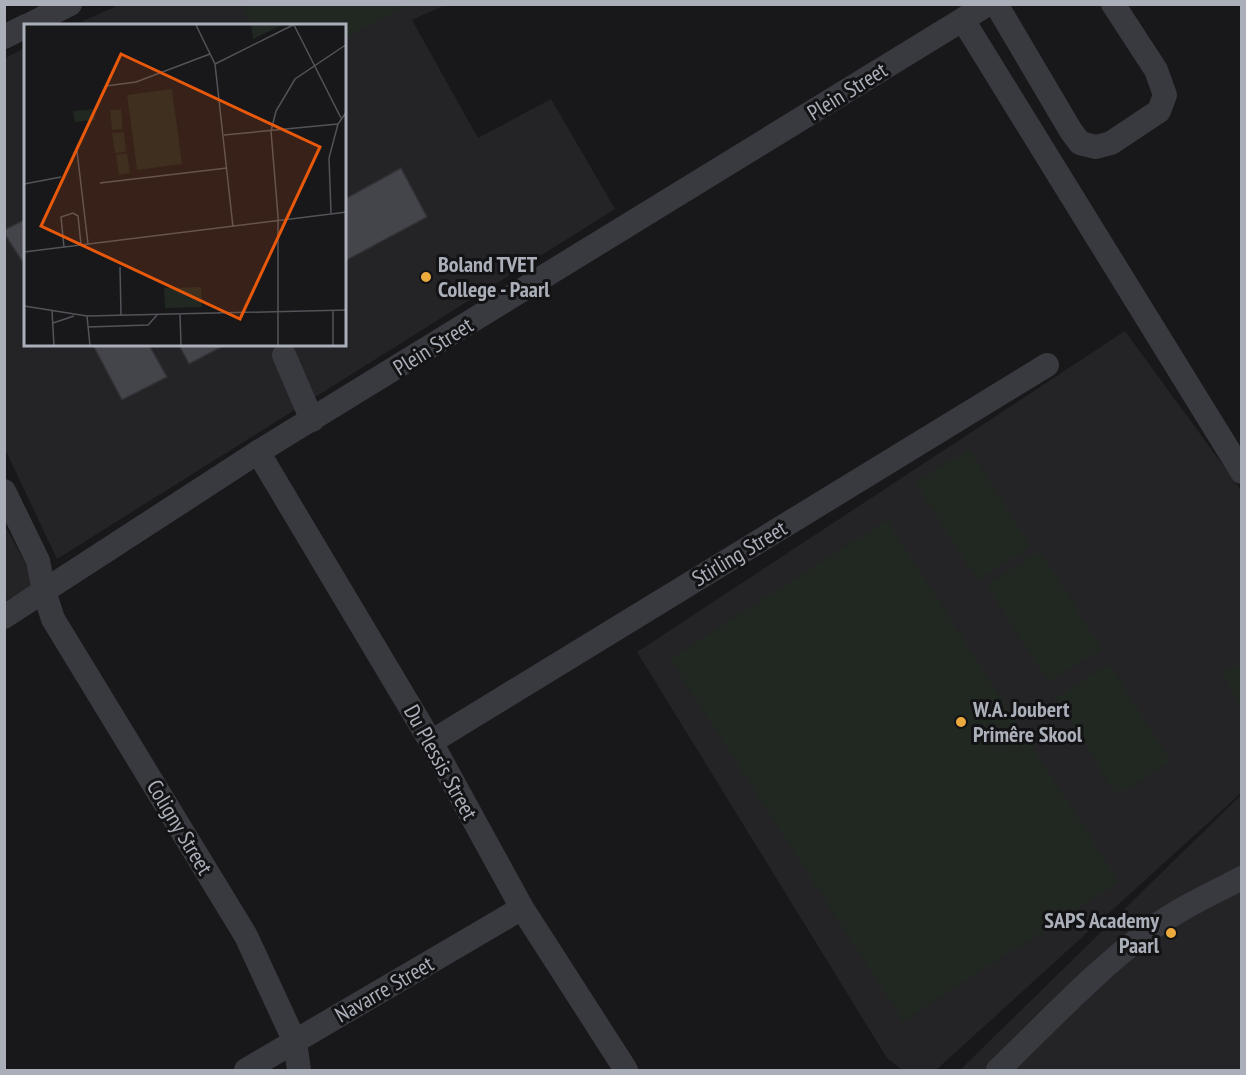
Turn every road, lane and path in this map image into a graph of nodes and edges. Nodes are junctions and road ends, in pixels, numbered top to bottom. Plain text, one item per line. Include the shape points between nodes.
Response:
1 (70, 4) edge
2 (988, 4) edge
3 (996, 4) edge
4 (1113, 4) edge
5 (963, 20) junction
6 (30, 24) edge
7 (24, 27) edge
8 (4, 37) edge
9 (284, 355) dead end
10 (1047, 365) dead end
11 (312, 420) junction
12 (258, 452) junction
13 (1242, 472) edge
14 (4, 491) edge
15 (44, 591) junction
16 (4, 617) edge
17 (431, 742) junction
18 (1242, 878) edge
19 (522, 908) junction
20 (295, 1042) junction
21 (246, 1071) edge
22 (299, 1071) edge
23 (626, 1071) edge
24 (998, 1071) edge

1 - 6 street
2 - 5 street, Plein Street
3 - 4 street via 1071,131 1080,143 1096,147 1111,143 1159,111 1165,94 1156,70
5 - 11 street, Plein Street
5 - 13 street
7 - 8 street
9 - 11 street
10 - 17 street, Stirling Street
11 - 12 street, Plein Street
12 - 15 street, Plein Street
12 - 17 street, Du Plessis Street
14 - 15 street, Coligny Street via 38,561
15 - 16 street, Plein Street
15 - 20 street, Coligny Street via 61,633 246,936
17 - 19 street, Du Plessis Street
18 - 24 street via 1151,929 1105,967
19 - 20 street, Navarre Street
19 - 23 street, Du Plessis Street
20 - 21 street, Navarre Street
20 - 22 street, Coligny Street

